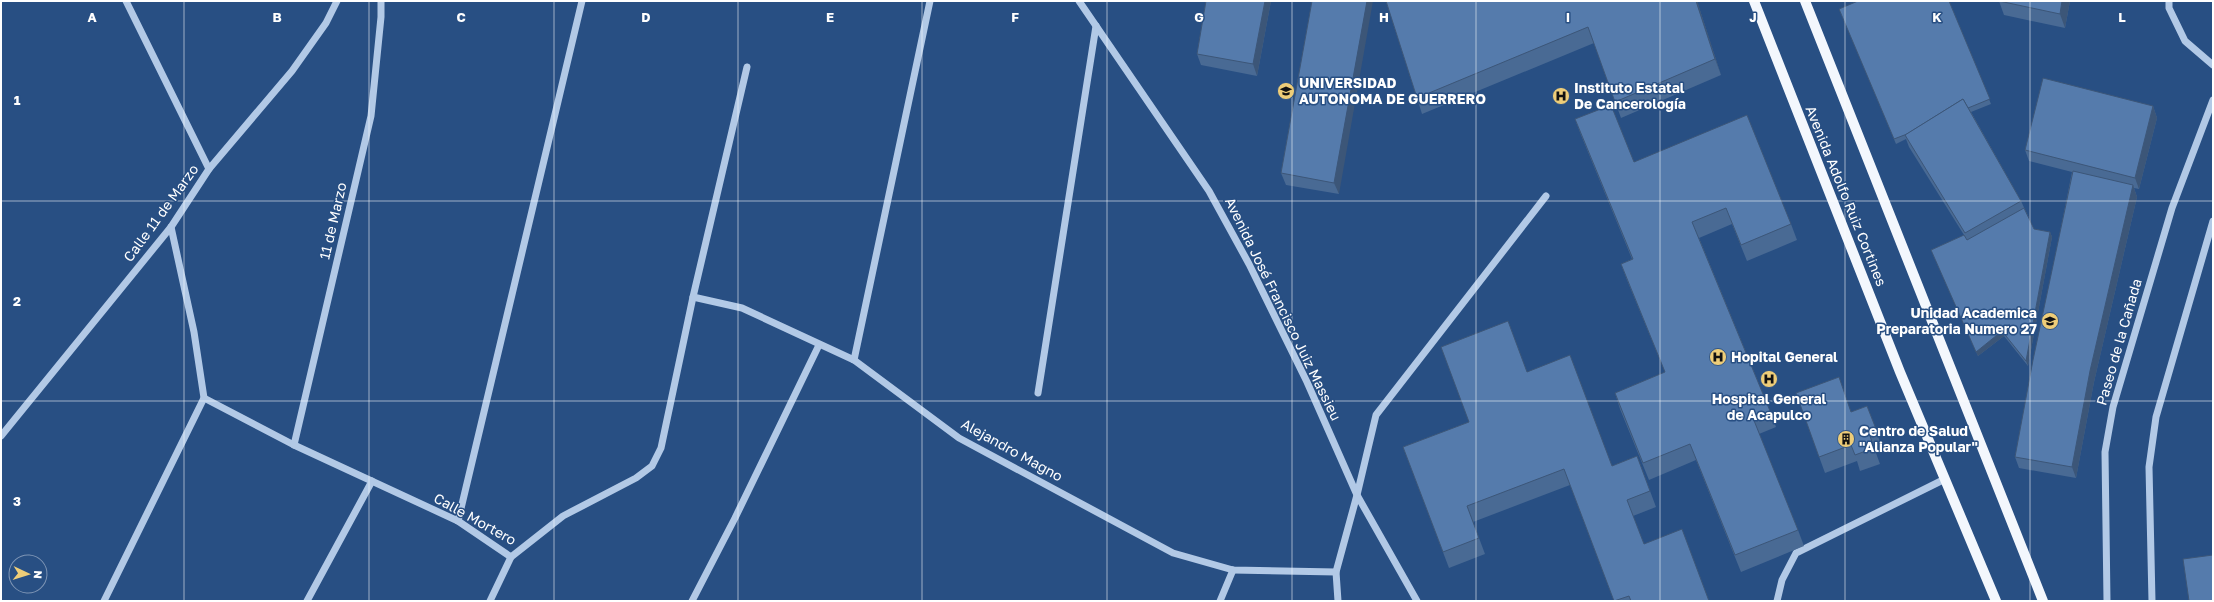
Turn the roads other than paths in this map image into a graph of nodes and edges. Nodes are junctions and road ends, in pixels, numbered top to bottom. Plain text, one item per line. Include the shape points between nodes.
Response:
1 (126, 1) edge
2 (337, 1) edge
3 (381, 1) edge
4 (582, 1) edge
5 (930, 1) edge
6 (1079, 1) edge
7 (1754, 1) edge
8 (1805, 1) edge
9 (2168, 1) edge
10 (1096, 26) junction
11 (2213, 65) edge
12 (747, 67) dead end
13 (2213, 100) edge
14 (209, 169) junction
15 (1546, 196) dead end
16 (2213, 222) edge
17 (171, 226) junction
18 (2210, 238) edge
19 (693, 297) junction
20 (819, 345) junction
21 (854, 360) junction
22 (1038, 394) dead end
23 (204, 398) junction
24 (1, 436) edge
25 (294, 445) junction
26 (1945, 478) junction
27 (372, 480) junction
28 (1357, 495) junction
29 (458, 521) junction
30 (511, 557) junction
31 (1233, 570) junction
32 (1336, 572) junction
33 (104, 601) edge
34 (307, 601) edge
35 (490, 601) edge
36 (692, 601) edge
37 (1220, 601) edge
38 (1338, 601) edge
39 (1417, 601) edge
40 (1777, 601) edge
41 (1996, 601) edge
42 (2043, 601) edge
43 (2107, 601) edge
44 (2152, 601) edge

1 - 14 street
2 - 14 street, Calle 11 de Marzo via 326,23 292,71
3 - 25 street, 11 de Marzo via 371,116
4 - 29 street
5 - 21 street
6 - 10 street, Avenida José Francisco Juiz Massieu
7 - 26 main road, Avenida Adolfo Ruiz Cortines via 1900,372
8 - 42 main road
9 - 11 street via 2185,41
10 - 22 street
10 - 28 street, Avenida José Francisco Juiz Massieu via 1209,191 1249,264 1307,382
12 - 19 street, Calle Mortero
13 - 43 street, Paseo de la Cañada via 2172,208 2113,407 2105,452
14 - 17 street, Calle 11 de Marzo
15 - 28 street via 1376,415
16 - 18 street
17 - 23 street via 186,291
17 - 24 street, Calle 11 de Marzo
18 - 44 street via 2156,417 2150,460
19 - 20 street, Alejandro Magno via 742,308
19 - 30 street, Calle Mortero via 661,448 652,466 636,478 563,516
20 - 21 street, Alejandro Magno
20 - 36 street
21 - 31 street, Alejandro Magno via 959,438 1172,552
23 - 25 street, Calle Mortero
23 - 33 street
25 - 27 street, Calle Mortero
26 - 40 street via 1796,553 1782,580
26 - 41 main road, Avenida Adolfo Ruiz Cortines
27 - 29 street, Calle Mortero
27 - 34 street
28 - 32 street
28 - 39 street, Avenida José Francisco Juiz Massieu
29 - 30 street, Calle Mortero
30 - 35 street
31 - 32 street, Alejandro Magno
31 - 37 street
32 - 38 street

